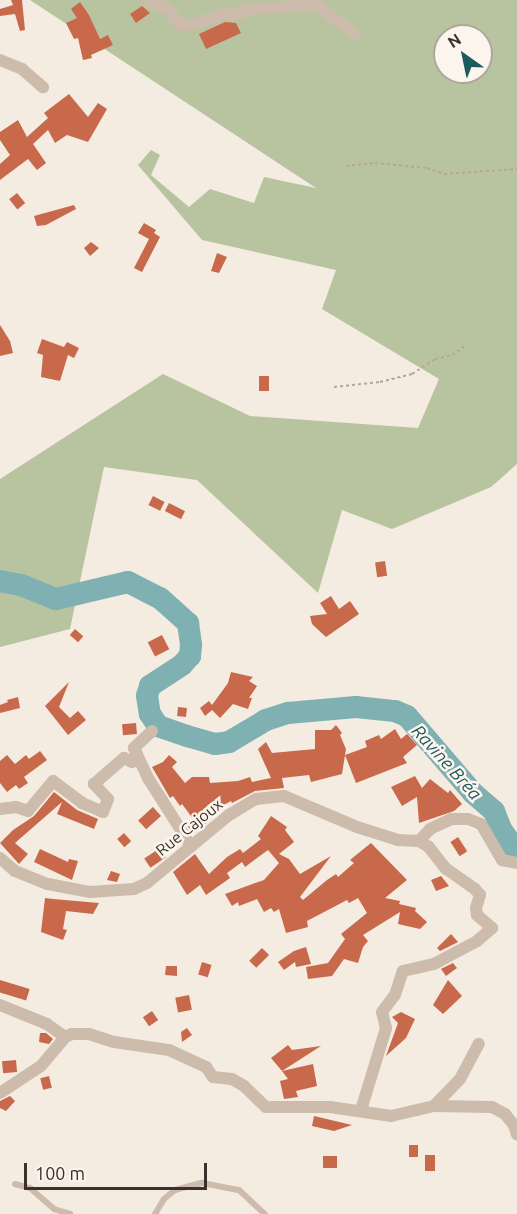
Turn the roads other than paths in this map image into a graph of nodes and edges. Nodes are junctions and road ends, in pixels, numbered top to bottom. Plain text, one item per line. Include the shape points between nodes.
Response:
1 (147, 0) edge
2 (355, 34) dead end
3 (0, 60) edge
4 (43, 87) dead end
5 (152, 731) dead end
6 (137, 754) junction
7 (0, 809) edge
8 (418, 841) junction
9 (191, 846) junction
10 (0, 858) edge
11 (517, 863) edge
12 (0, 1005) edge
13 (65, 1037) junction
14 (479, 1044) dead end
15 (0, 1093) edge
16 (434, 1106) junction
17 (361, 1110) junction
18 (517, 1135) edge
19 (15, 1184) dead end
20 (70, 1214) edge
21 (155, 1214) edge
22 (265, 1214) edge

1 - 2 street via 167,9 180,25 250,9 317,5
3 - 4 street via 22,69
5 - 6 street via 134,748
6 - 7 street via 132,762 124,758 94,784 108,799 103,812 82,803 53,781 28,811 16,807
6 - 9 street via 161,801
8 - 9 street, Rue Cajoux via 398,840 357,827 284,796 256,799
8 - 11 street via 430,829 451,819 468,819 481,824 502,860
8 - 17 street via 475,889 480,895 477,915 492,928 477,941 434,964 403,971 395,995 382,1012 386,1028
9 - 10 street, Rue Cajoux via 147,883 112,892 48,884 15,871
12 - 13 street via 47,1024
13 - 15 street via 41,1066
13 - 17 street via 89,1034 169,1050 206,1067 213,1077 232,1079 244,1086 266,1107
14 - 16 street via 460,1079
16 - 17 street via 391,1116
16 - 18 street via 492,1107 505,1114
19 - 20 lane via 30,1188 54,1209
21 - 22 lane via 175,1190 202,1183 238,1190

